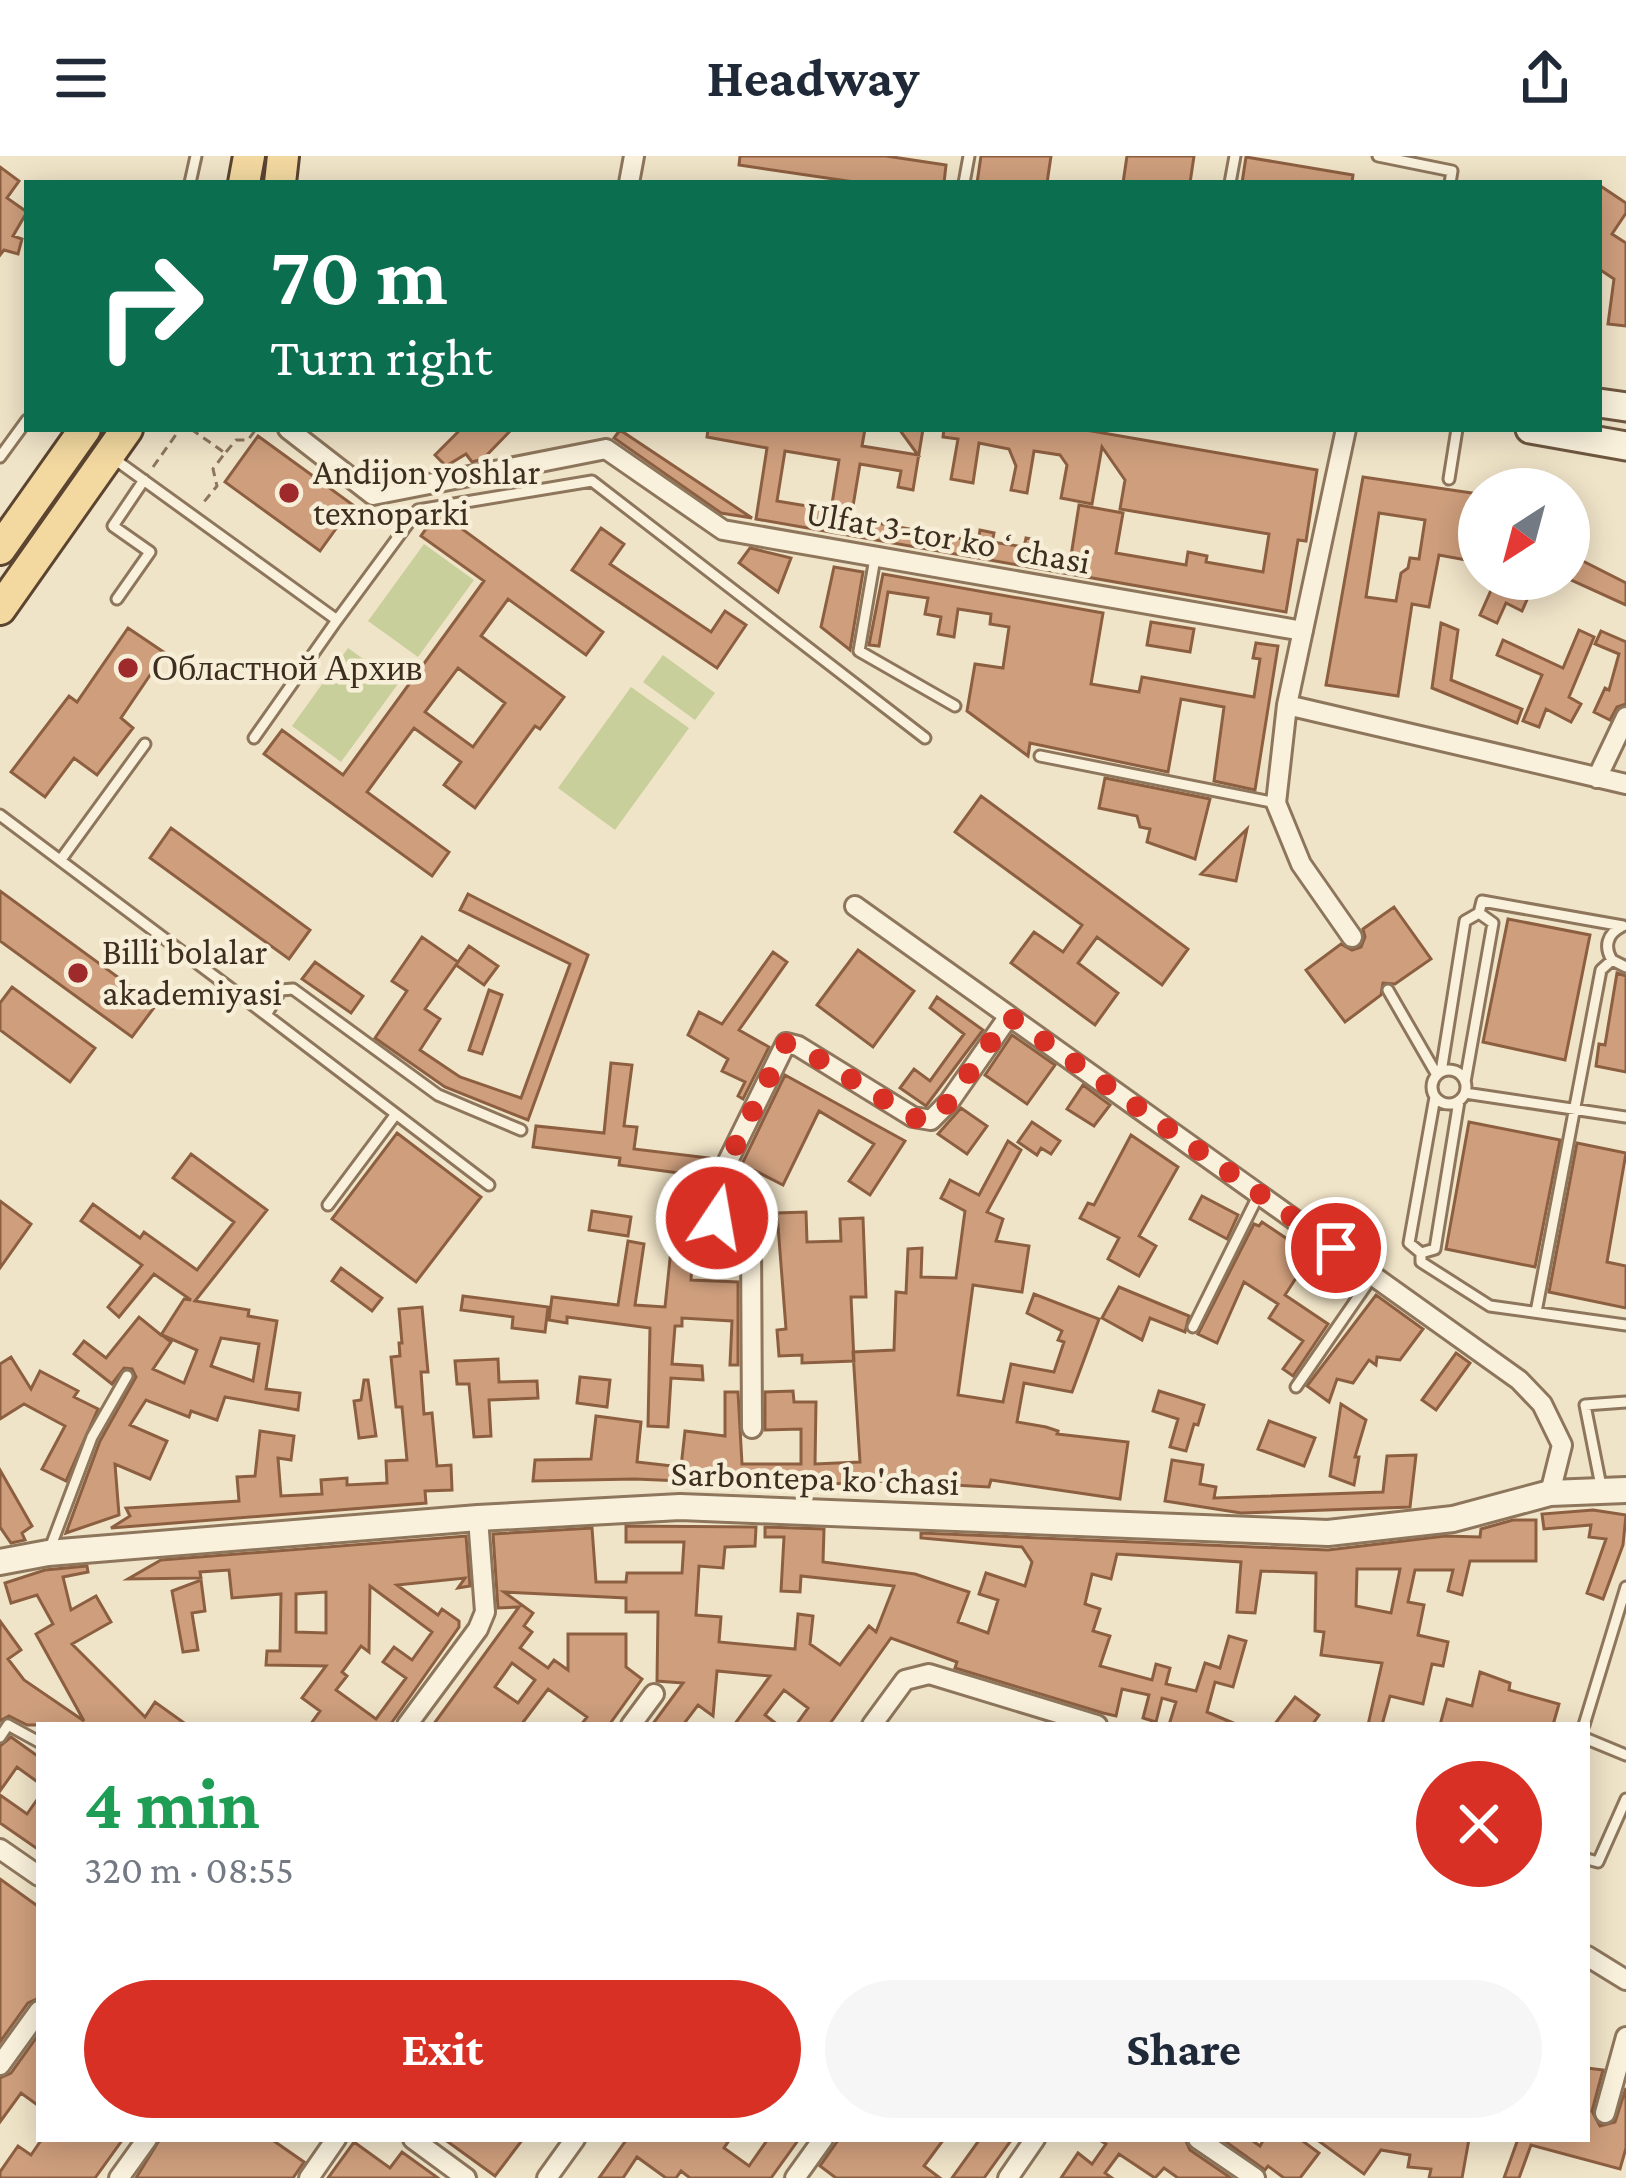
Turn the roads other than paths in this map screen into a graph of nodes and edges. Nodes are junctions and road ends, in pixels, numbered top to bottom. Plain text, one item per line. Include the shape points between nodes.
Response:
1 (1378, 156) edge
2 (1450, 180) edge
3 (24, 424) edge
4 (83, 432) edge
5 (125, 432) edge
6 (292, 432) edge
7 (1346, 432) edge
8 (1457, 432) edge
9 (1547, 432) edge
10 (607, 439) edge
11 (1626, 446) edge
12 (108, 454) junction
13 (0, 457) edge
14 (1449, 478) dead end
15 (144, 480) junction
16 (0, 548) edge
17 (875, 558) junction
18 (117, 599) dead end
19 (0, 609) edge
20 (337, 620) junction
21 (1303, 632) junction
22 (1287, 705) junction
23 (955, 706) dead end
24 (1626, 717) edge
25 (254, 738) dead end
26 (926, 738) dead end
27 (145, 744) dead end
28 (1040, 756) dead end
29 (1597, 778) junction
30 (1626, 784) edge
31 (1276, 802) junction
32 (0, 814) edge
33 (62, 859) junction
34 (855, 906) dead end
35 (1479, 913) junction
36 (1624, 926) edge
37 (1352, 937) dead end
38 (1612, 960) junction
39 (1626, 968) edge
40 (1388, 990) dead end
41 (266, 1015) junction
42 (1009, 1016) junction
43 (1439, 1074) junction
44 (1463, 1092) junction
45 (1435, 1097) junction
46 (1575, 1108) junction
47 (396, 1114) junction
48 (1626, 1117) edge
49 (520, 1130) dead end
50 (489, 1185) dead end
51 (1258, 1196) junction
52 (328, 1205) dead end
53 (1421, 1253) junction
54 (1374, 1274) junction
55 (1536, 1312) junction
56 (1626, 1325) edge
57 (1193, 1327) dead end
58 (128, 1376) dead end
59 (1296, 1387) dead end
60 (1626, 1402) edge
61 (752, 1428) dead end
62 (1614, 1491) edge
63 (1550, 1492) junction
64 (478, 1518) junction
65 (48, 1553) junction
66 (0, 1562) edge
67 (1626, 1588) edge
68 (1613, 1631) junction
69 (1626, 1633) edge
70 (654, 1694) dead end
71 (409, 1722) edge
72 (634, 1722) edge
73 (874, 1722) edge
74 (1087, 1722) edge
75 (1585, 1722) edge
76 (0, 1737) edge
77 (36, 1740) edge
78 (1590, 1740) edge
79 (1626, 1755) edge
80 (1626, 1798) edge
81 (0, 1849) edge
82 (1590, 1860) edge
83 (36, 1874) edge
84 (1590, 1958) edge
85 (1626, 1980) edge
86 (36, 2015) edge
87 (1626, 2037) edge
88 (0, 2065) edge
89 (1604, 2113) dead end
90 (145, 2142) edge
91 (334, 2142) edge
92 (417, 2142) edge
93 (573, 2142) edge
94 (821, 2142) edge
95 (1032, 2142) edge
96 (1202, 2142) edge
97 (119, 2178) edge
98 (309, 2178) edge
99 (466, 2178) edge
100 (547, 2178) edge
101 (795, 2178) edge
102 (1008, 2178) edge
103 (1255, 2178) edge

1 - 2 lane via 1452,171
3 - 13 lane
4 - 16 main road
5 - 12 main road
6 - 10 street via 374,495
7 - 21 street
8 - 14 lane
9 - 11 main road
10 - 17 street, Ulfat 3-tor koʻchasi via 723,530
12 - 15 lane
12 - 19 main road
15 - 18 lane via 113,526 150,552
15 - 20 lane
17 - 21 street, Ulfat 3-tor koʻchasi
17 - 23 lane via 859,651
20 - 25 lane
20 - 26 lane via 418,510 592,482
21 - 22 street
22 - 29 street
22 - 31 street
24 - 29 street
27 - 33 lane
28 - 31 lane
29 - 30 street
31 - 37 street via 1301,864
32 - 33 lane
33 - 41 lane
34 - 42 street
35 - 36 lane via 1482,901
35 - 43 lane via 1465,921
35 - 44 lane via 1493,922
36 - 38 lane via 1608,940
38 - 39 lane
38 - 46 lane via 1601,970
40 - 43 lane
41 - 47 lane
41 - 49 lane via 281,990 293,989 438,1095
42 - 51 street
42 - 61 street via 931,1120 914,1118 786,1043 728,1161 715,1213 751,1234
43 - 44 lane via 1457,1073
43 - 45 lane
44 - 45 lane via 1448,1105
44 - 46 lane
44 - 53 lane via 1435,1249
45 - 53 lane via 1409,1243
46 - 48 lane
46 - 55 lane
47 - 50 lane
47 - 52 lane
51 - 54 street
51 - 57 lane
53 - 55 lane via 1421,1262 1490,1306
54 - 59 lane
54 - 63 street via 1542,1404 1562,1444
55 - 56 lane
58 - 65 lane via 92,1437
60 - 62 lane via 1585,1406
62 - 63 street, Sarbontepa ko'chasi
63 - 64 street, Sarbontepa ko'chasi via 1453,1519 1328,1533 680,1507
64 - 65 street, Sarbontepa ko'chasi
64 - 71 street via 485,1612
65 - 66 street, Sarbontepa ko'chasi
67 - 68 lane
68 - 69 lane
68 - 75 lane
70 - 72 street
73 - 74 street via 904,1680 929,1674
76 - 77 lane via 14,1725
78 - 79 lane
80 - 82 lane via 1598,1862
81 - 83 street
84 - 85 street
86 - 88 street
87 - 89 street
90 - 97 street
91 - 98 street
92 - 99 street
93 - 100 street
94 - 101 street
95 - 102 street
96 - 103 street

